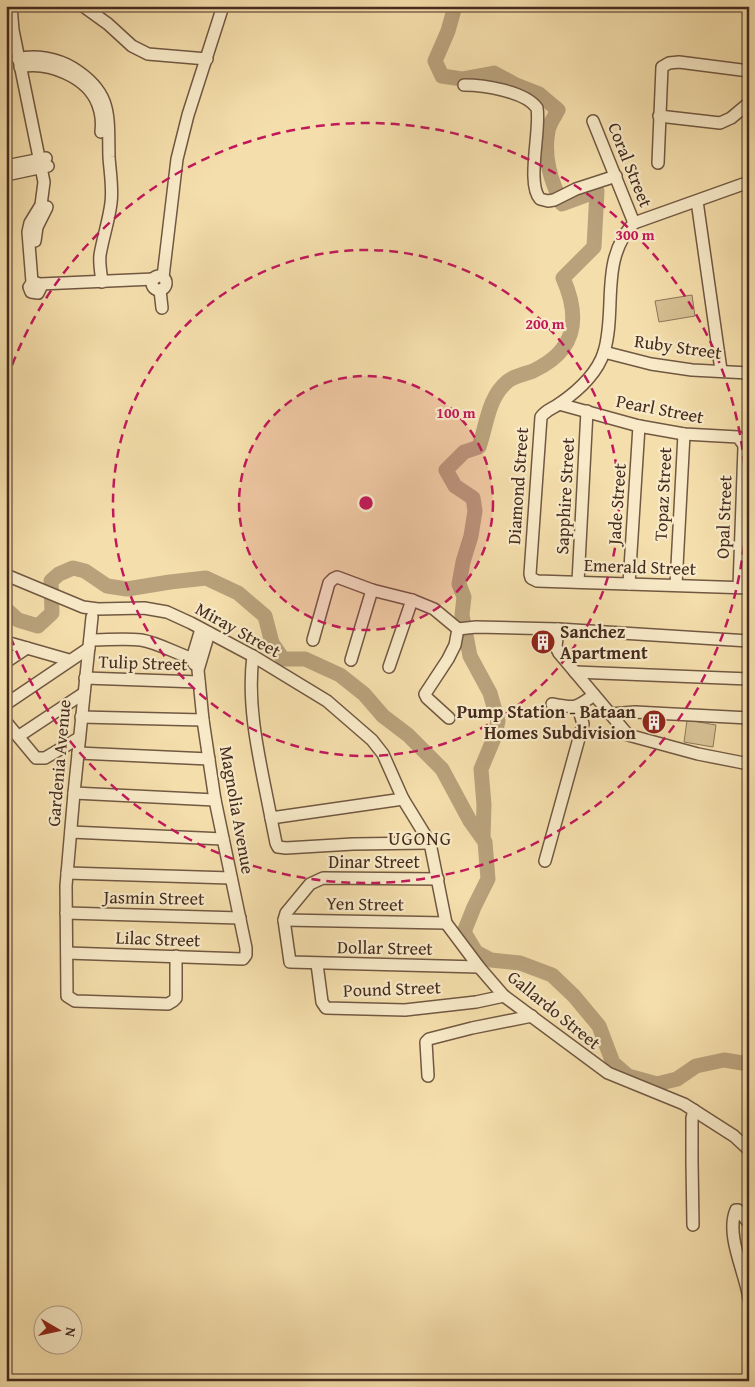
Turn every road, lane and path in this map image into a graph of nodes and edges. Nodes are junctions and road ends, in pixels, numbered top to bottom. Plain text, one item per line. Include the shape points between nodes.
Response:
1 (11, 6) edge
2 (19, 6) edge
3 (83, 6) edge
4 (96, 6) edge
5 (216, 6) edge
6 (222, 6) edge
7 (110, 22) junction
8 (13, 26) edge
9 (205, 55) junction
10 (23, 62) junction
11 (749, 71) edge
12 (464, 85) dead end
13 (749, 103) edge
14 (659, 116) junction
15 (593, 120) dead end
16 (43, 163) junction
17 (658, 163) dead end
18 (6, 166) edge
19 (19, 168) junction
20 (6, 175) edge
21 (616, 176) junction
22 (749, 182) edge
23 (697, 200) junction
24 (634, 223) junction
25 (99, 282) junction
26 (157, 282) junction
27 (74, 285) junction
28 (162, 308) dead end
29 (604, 352) junction
30 (722, 370) junction
31 (749, 373) edge
32 (559, 404) junction
33 (587, 411) junction
34 (640, 426) junction
35 (684, 434) junction
36 (746, 450) edge
37 (6, 576) edge
38 (531, 578) joint
39 (578, 582) junction
40 (629, 584) junction
41 (676, 585) junction
42 (744, 588) edge
43 (372, 590) junction
44 (412, 600) junction
45 (92, 617) dead end
46 (464, 628) junction
47 (558, 629) junction
48 (205, 631) junction
49 (313, 640) dead end
50 (749, 641) edge
51 (6, 642) edge
52 (90, 644) junction
53 (27, 648) junction
54 (253, 656) junction
55 (69, 660) junction
56 (351, 660) dead end
57 (6, 662) edge
58 (197, 663) junction
59 (389, 667) dead end
60 (575, 672) junction
61 (85, 678) junction
62 (749, 679) edge
63 (199, 682) junction
64 (84, 693) junction
65 (594, 695) junction
66 (6, 704) edge
67 (552, 704) dead end
68 (578, 707) junction
69 (610, 714) junction
70 (81, 717) junction
71 (449, 718) dead end
72 (749, 718) edge
73 (203, 720) junction
74 (6, 722) edge
75 (19, 736) junction
76 (79, 738) junction
77 (78, 753) junction
78 (209, 758) junction
79 (749, 764) edge
80 (74, 793) junction
81 (403, 799) junction
82 (215, 800) junction
83 (271, 818) junction
84 (70, 832) junction
85 (223, 839) junction
86 (430, 843) junction
87 (545, 861) dead end
88 (67, 873) junction
89 (231, 878) junction
90 (438, 879) junction
91 (66, 913) junction
92 (240, 918) junction
93 (284, 920) junction
94 (446, 923) junction
95 (67, 953) junction
96 (246, 955) joint
97 (176, 956) junction
98 (317, 964) junction
99 (479, 967) junction
100 (504, 996) junction
101 (532, 1016) junction
102 (428, 1076) dead end
103 (694, 1110) junction
104 (749, 1150) edge
105 (749, 1223) edge
106 (693, 1225) dead end
107 (749, 1300) edge

1 - 8 street
2 - 8 street
3 - 7 street
4 - 7 street
5 - 9 street
6 - 9 street
7 - 9 street via 155,53
8 - 10 street
9 - 26 street via 174,158
10 - 16 street
10 - 25 street via 85,81 98,96 105,125 108,200 97,258
11 - 14 street via 669,62 662,67
12 - 21 street via 515,94 534,105 538,113 533,166 540,200 548,201
13 - 14 street via 720,123
14 - 17 street
15 - 21 street, Coral Street
16 - 19 street
16 - 27 street via 44,207 31,236 37,285
18 - 19 street
19 - 20 street
21 - 24 street, Coral Street
22 - 23 street
23 - 24 street
23 - 30 street
24 - 29 street, Diamond Street via 627,230 615,256
25 - 26 street
25 - 27 street
26 - 27 street
26 - 28 street
29 - 30 street, Ruby Street via 651,364 692,370
29 - 32 street, Diamond Street via 587,381
30 - 31 street, Ruby Street
32 - 33 street, Pearl Street
32 - 38 street, Diamond Street via 541,417
33 - 34 street, Pearl Street
33 - 39 street, Sapphire Street
34 - 35 street, Pearl Street
34 - 40 street, Jade Street
35 - 36 street, Pearl Street via 738,437
35 - 41 street, Topaz Street
36 - 42 street, Opal Street
37 - 48 street, Miray Street via 91,609 154,609
38 - 39 street, Emerald Street
39 - 40 street, Emerald Street
40 - 41 street, Emerald Street
41 - 42 street, Emerald Street
43 - 44 street
43 - 49 street via 337,577 332,579
43 - 56 street
44 - 46 street
44 - 59 street
45 - 52 street, Gardenia Avenue
46 - 47 street
46 - 71 street via 425,694
47 - 50 street
47 - 60 street via 556,647
48 - 54 street, Miray Street
48 - 58 street, Magnolia Avenue
51 - 53 street
52 - 55 street
52 - 58 street via 141,640
52 - 61 street, Gardenia Avenue
53 - 55 street
53 - 57 street
54 - 81 street, Miray Street via 327,701 372,740 383,754
54 - 83 street via 250,688
55 - 66 street
58 - 63 street, Magnolia Avenue
60 - 62 street
60 - 65 street
61 - 63 street, Tulip Street
61 - 64 street, Gardenia Avenue
63 - 73 street, Magnolia Avenue
64 - 70 street, Gardenia Avenue
64 - 75 street
65 - 68 street
65 - 69 street
67 - 68 street
68 - 87 street via 583,724
69 - 72 street via 635,712
69 - 79 street via 628,735
70 - 73 street
70 - 76 street, Gardenia Avenue
73 - 78 street, Magnolia Avenue
74 - 75 street
75 - 76 street via 40,759
76 - 77 street, Gardenia Avenue
77 - 78 street
77 - 80 street, Gardenia Avenue
78 - 82 street, Magnolia Avenue
80 - 82 street
80 - 84 street, Gardenia Avenue
81 - 83 street
81 - 86 street, Gallardo Street
82 - 85 street, Magnolia Avenue
83 - 86 street via 278,847
84 - 85 street
84 - 88 street, Gardenia Avenue
85 - 89 street, Magnolia Avenue
86 - 90 street, Gallardo Street
88 - 89 street
88 - 91 street, Gardenia Avenue
89 - 92 street, Magnolia Avenue
90 - 93 street, Dinar Street via 323,878 310,884 291,904
90 - 94 street, Gallardo Street
91 - 92 street, Jasmin Street
91 - 95 street, Gardenia Avenue
92 - 96 street, Magnolia Avenue
93 - 94 street, Yen Street
93 - 98 street, Dollar Street via 290,962
94 - 99 street, Gallardo Street
95 - 97 street, Lilac Street
95 - 97 street, Gardenia Avenue via 68,996 85,1002 173,1002 176,998
96 - 97 street, Lilac Street via 243,959
98 - 99 street, Dollar Street
98 - 100 street, Pound Street via 322,1002 326,1008 405,1010
99 - 100 street, Gallardo Street
100 - 101 street, Gallardo Street
101 - 102 street via 429,1039 426,1042
101 - 103 street, Gallardo Street via 608,1073
103 - 104 street, Gallardo Street
103 - 106 street
105 - 107 street via 736,1211 734,1241

